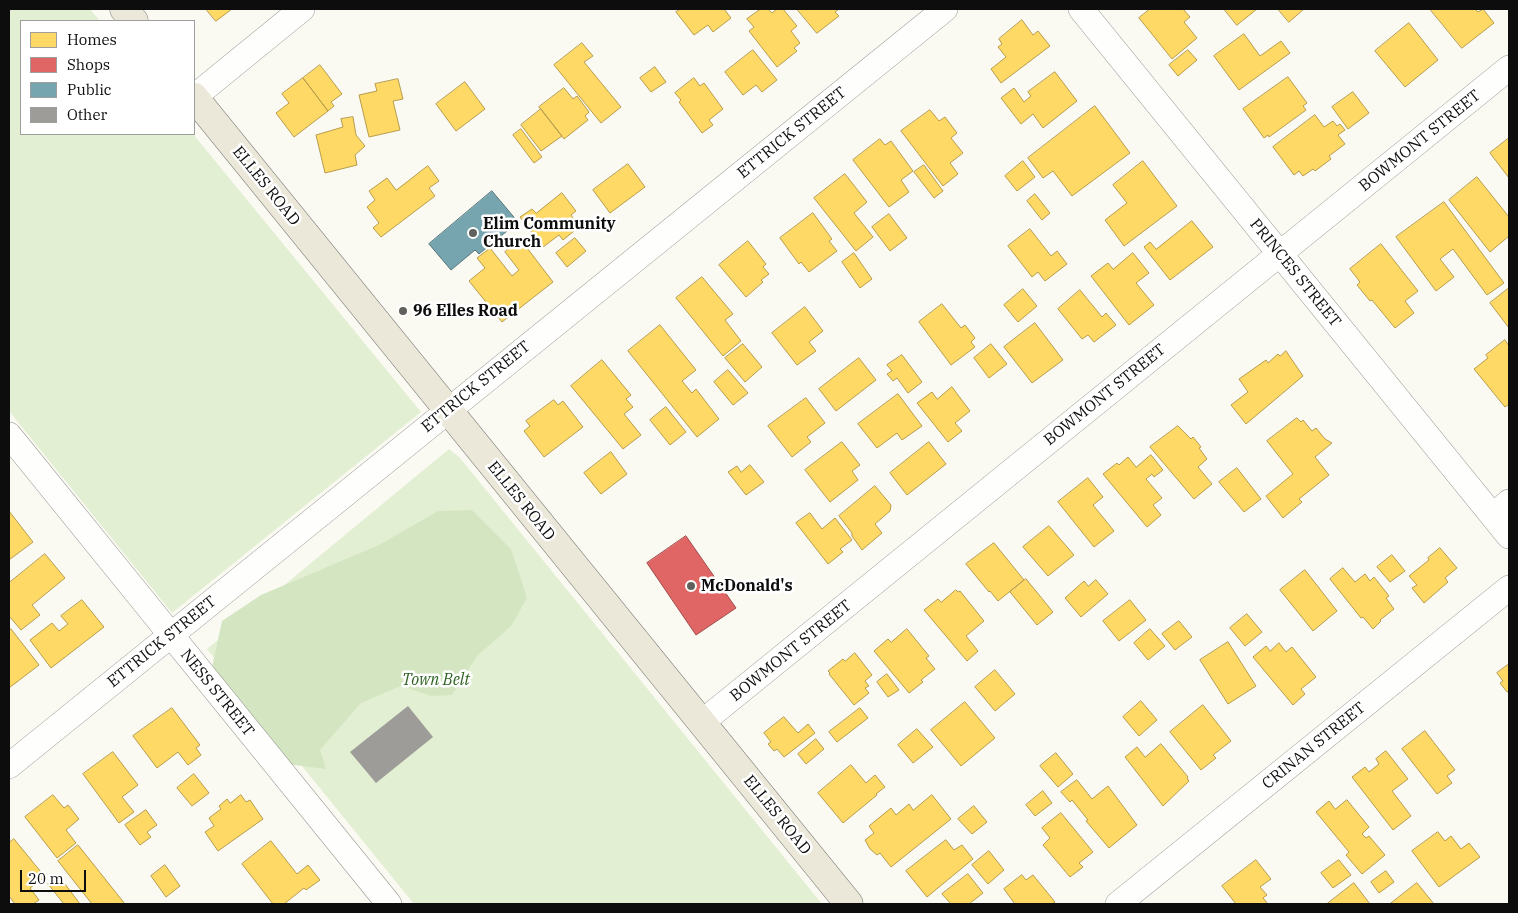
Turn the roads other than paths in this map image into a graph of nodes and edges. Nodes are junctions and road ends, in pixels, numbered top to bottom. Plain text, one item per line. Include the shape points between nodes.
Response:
1 (302, 9) edge
2 (945, 9) edge
3 (1081, 9) edge
4 (1509, 68) edge
5 (195, 96) edge
6 (195, 98) edge
7 (1280, 254) junction
8 (448, 410) junction
9 (9, 435) edge
10 (1501, 509) edge
11 (1509, 536) edge
12 (1509, 588) edge
13 (170, 635) junction
14 (701, 723) junction
15 (9, 766) edge
16 (390, 904) edge
17 (849, 904) edge
18 (1118, 904) edge

1 - 5 street
2 - 8 street, ETTRICK STREET
3 - 7 street, PRINCES STREET
4 - 7 street, BOWMONT STREET
6 - 8 main road, ELLES ROAD
7 - 10 street, PRINCES STREET
7 - 14 street, BOWMONT STREET
8 - 13 street, ETTRICK STREET
8 - 14 main road, ELLES ROAD
9 - 13 street, NESS STREET
10 - 11 street, PRINCES STREET
12 - 18 street, CRINAN STREET
13 - 15 street, ETTRICK STREET
13 - 16 street, NESS STREET
14 - 17 main road, ELLES ROAD

